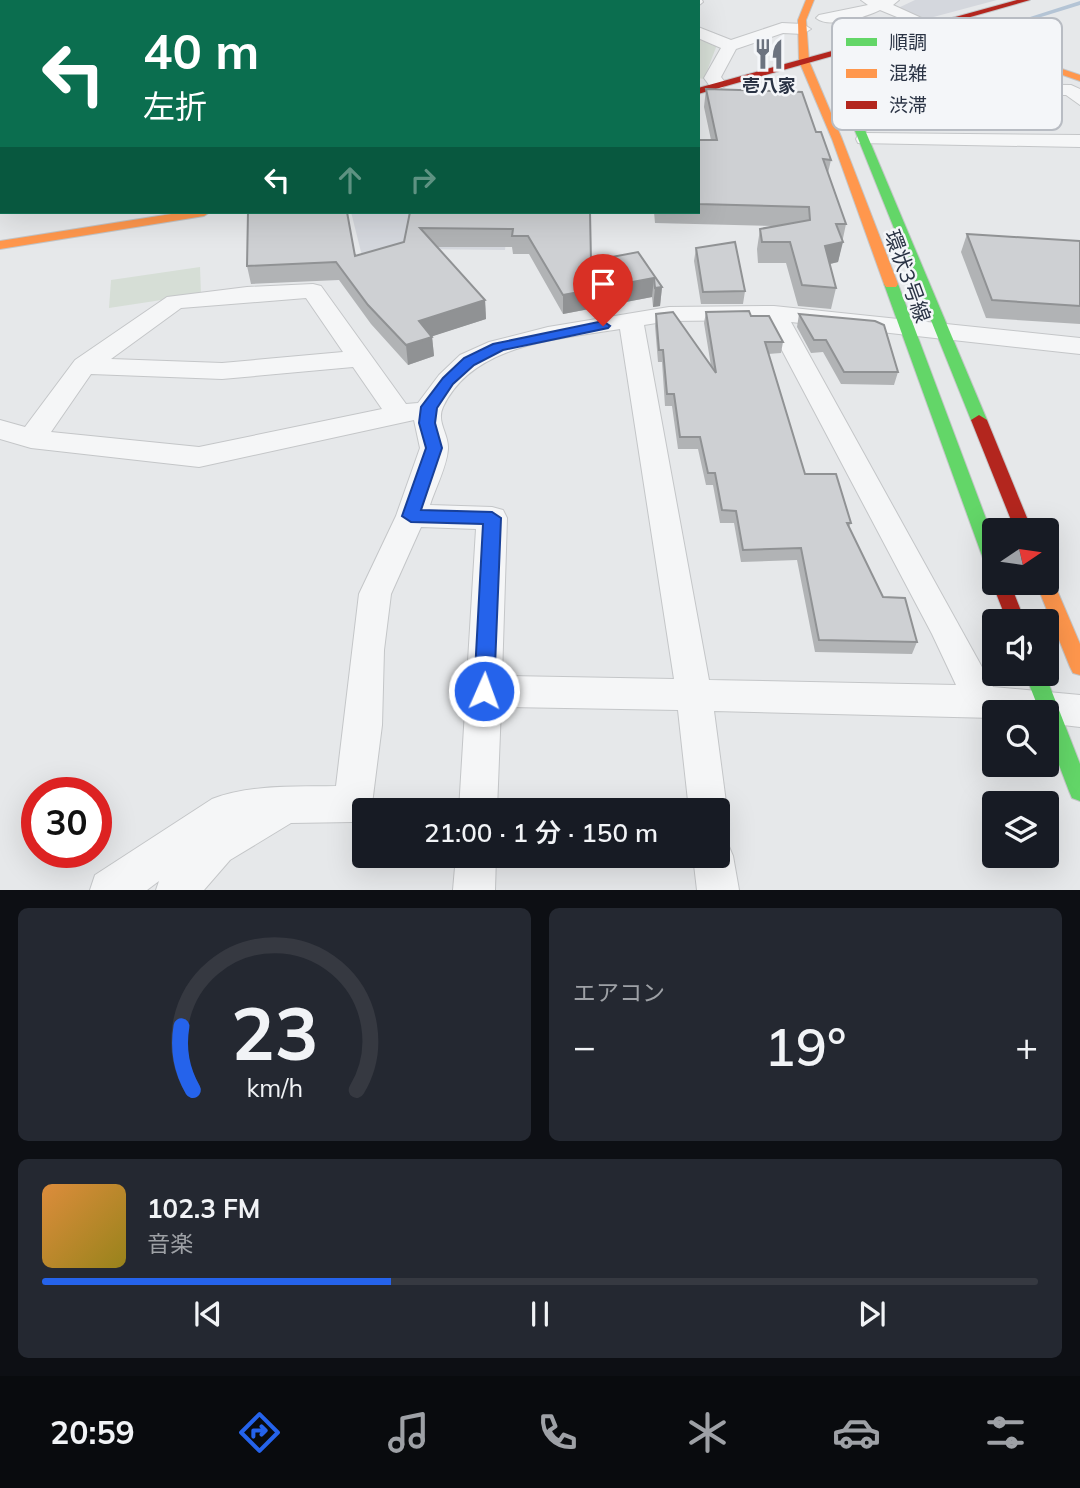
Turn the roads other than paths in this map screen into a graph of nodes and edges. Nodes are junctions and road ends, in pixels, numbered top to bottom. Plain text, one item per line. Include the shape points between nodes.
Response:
1 (810, 0) edge
2 (830, 0) edge
3 (1026, 0) edge
4 (880, 2) edge
5 (865, 18) edge
6 (914, 18) edge
7 (960, 18) edge
8 (803, 29) junction
9 (700, 33) edge
10 (730, 46) junction
11 (830, 54) junction
12 (832, 59) edge
13 (804, 61) junction
14 (1062, 72) edge
15 (1080, 78) edge
16 (704, 89) edge
17 (1062, 89) edge
18 (1080, 100) edge
19 (832, 127) edge
20 (833, 130) edge
21 (861, 130) edge
22 (865, 139) junction
23 (1080, 141) edge
24 (192, 214) edge
25 (0, 245) edge
26 (774, 313) junction
27 (631, 321) junction
28 (903, 325) junction
29 (941, 329) junction
30 (1080, 346) edge
31 (359, 359) junction
32 (84, 366) junction
33 (415, 411) junction
34 (0, 429) edge
35 (31, 439) junction
36 (411, 516) junction
37 (1019, 518) edge
38 (982, 532) edge
39 (1050, 595) edge
40 (1080, 667) edge
41 (1045, 686) edge
42 (484, 691) junction
43 (694, 696) junction
44 (982, 701) joint
45 (1064, 709) edge
46 (1080, 791) edge
47 (479, 798) edge
48 (707, 798) edge
49 (288, 805) junction
50 (475, 868) edge
51 (715, 868) edge
52 (110, 890) edge
53 (176, 890) edge
54 (474, 890) edge
55 (718, 890) edge

1 - 8 street, 環状3号線
2 - 11 street
3 - 7 street
4 - 5 street
4 - 6 street
8 - 10 street via 782,27
8 - 13 street, 環状3号線
9 - 10 street
10 - 16 street
11 - 12 street, 環状3号線
11 - 13 street
13 - 16 street
13 - 19 street, 環状3号線
14 - 15 street
17 - 18 street via 1071,90
20 - 28 street, 環状3号線
21 - 22 street, 環状3号線
22 - 23 street
22 - 29 street, 環状3号線
24 - 25 street
26 - 27 street via 669,314
26 - 28 street
26 - 44 street
27 - 33 street via 498,347 469,361
27 - 43 street
28 - 29 street
28 - 38 street, 環状3号線
29 - 30 street
29 - 37 street, 環状3号線
31 - 32 street via 222,371
31 - 32 street via 313,291 175,302
31 - 33 street
32 - 35 street
33 - 35 street via 199,457
33 - 36 street via 427,423 434,448
34 - 35 street
36 - 42 street via 492,518
36 - 49 street via 374,594 365,725 353,804
39 - 40 street
41 - 45 street
42 - 43 street
42 - 47 street
43 - 44 street
43 - 48 street
45 - 46 street
49 - 52 street via 226,813
49 - 53 street via 216,846
50 - 54 street
51 - 55 street

